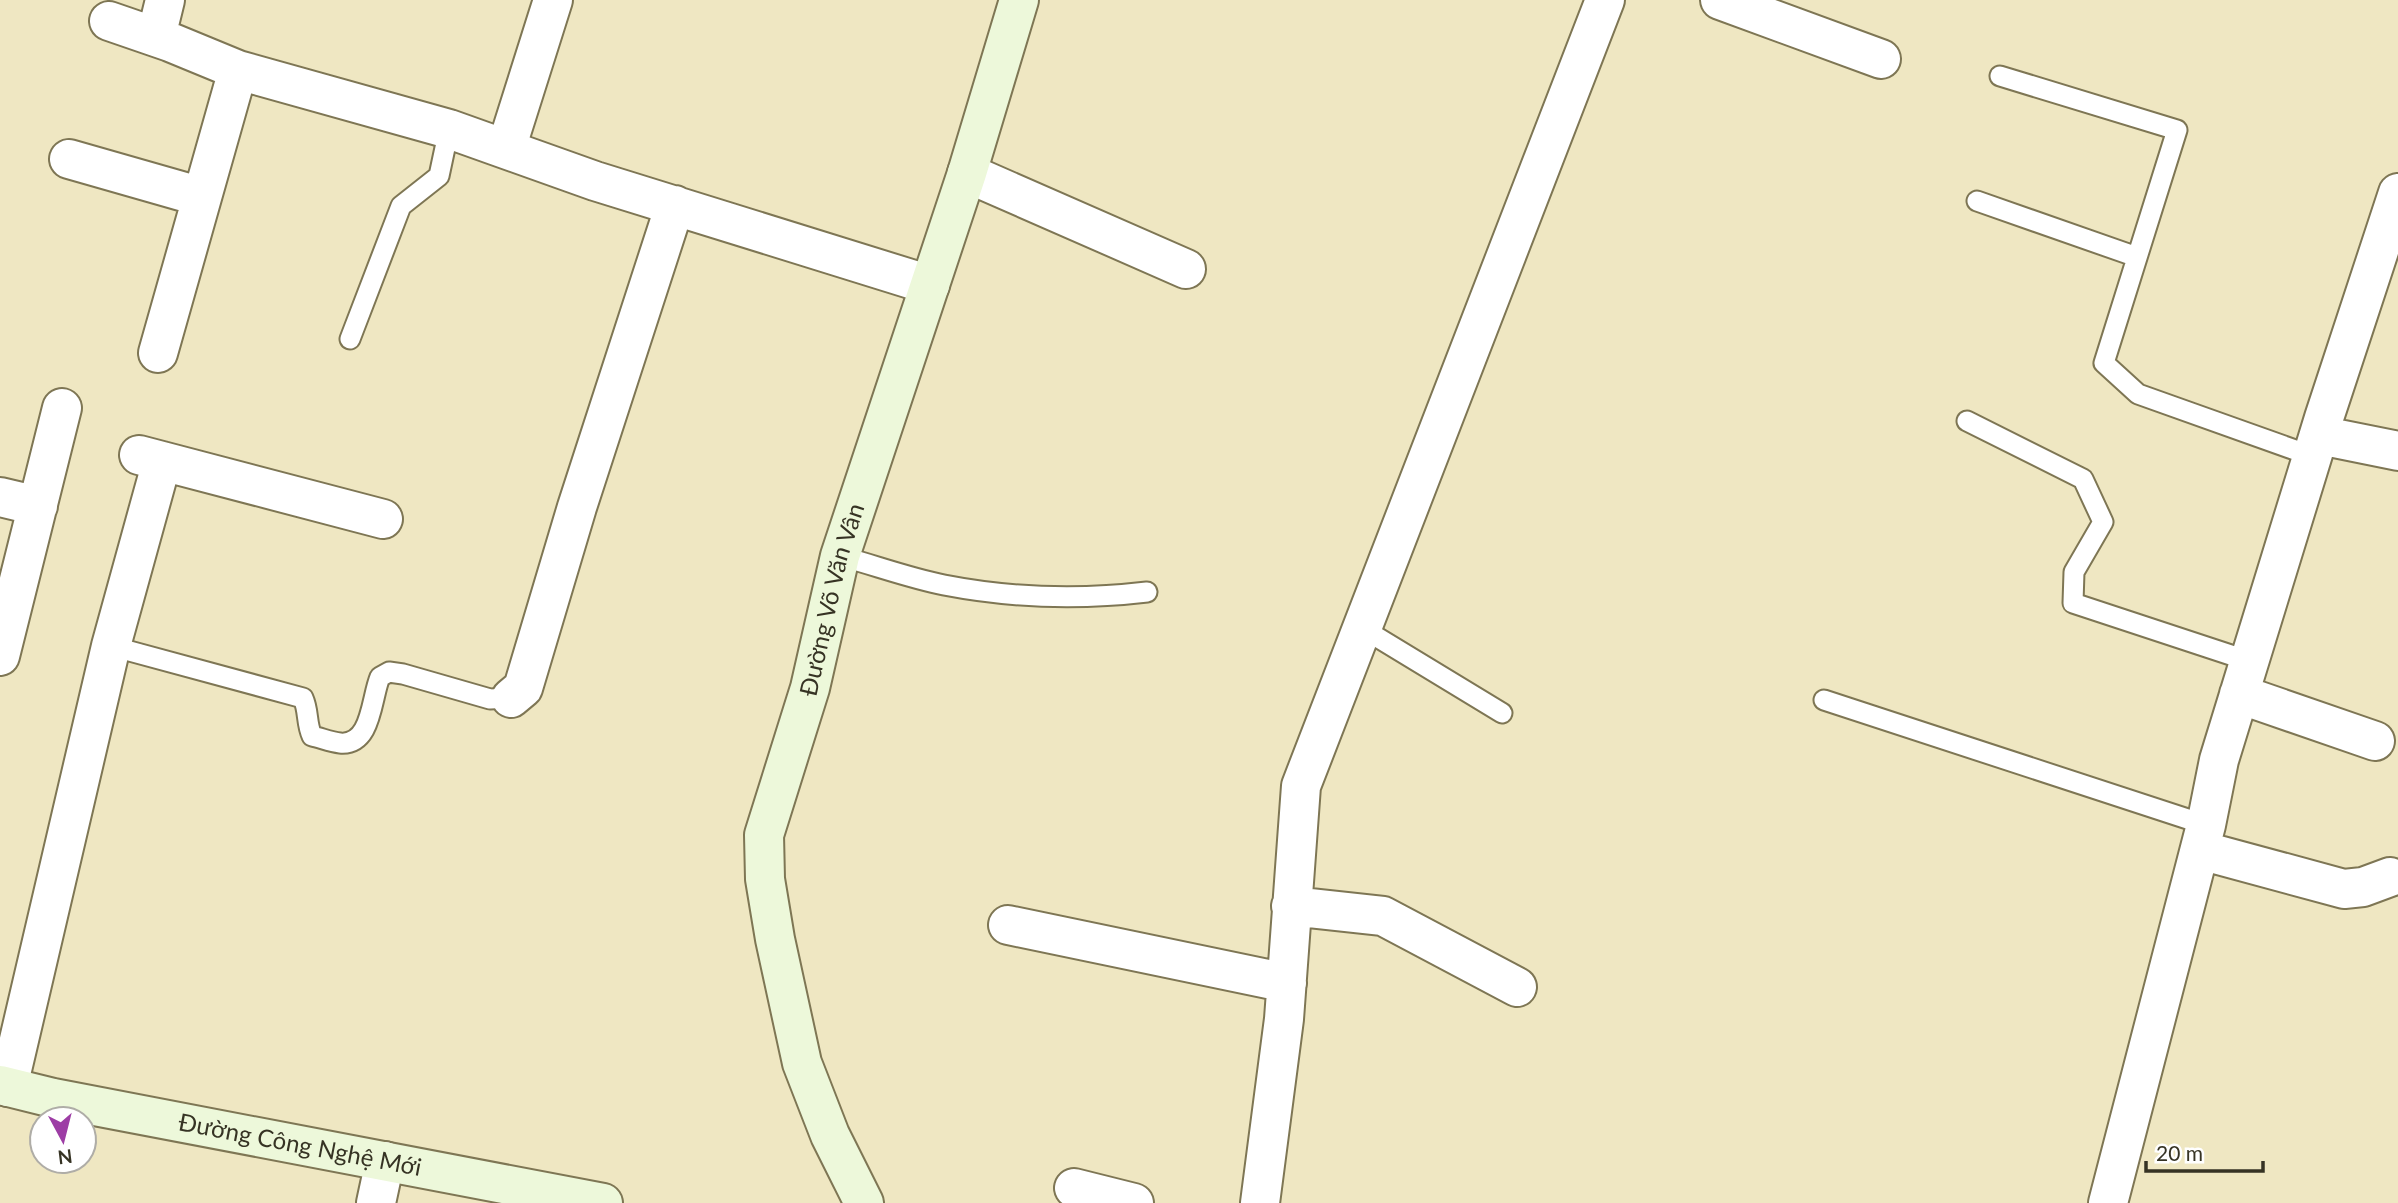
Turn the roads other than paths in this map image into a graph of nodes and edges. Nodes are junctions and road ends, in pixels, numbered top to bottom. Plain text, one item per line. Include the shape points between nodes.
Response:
1 (165, 0) edge
2 (553, 0) edge
3 (1019, 0) edge
4 (1605, 0) edge
5 (1720, 0) edge
6 (109, 21) dead end
7 (156, 37) junction
8 (1881, 58) dead end
9 (238, 70) junction
10 (2000, 76) dead end
11 (449, 129) junction
12 (506, 149) junction
13 (69, 159) dead end
14 (967, 173) junction
15 (2398, 193) edge
16 (202, 197) junction
17 (1977, 201) dead end
18 (675, 205) junction
19 (2137, 257) junction
20 (1186, 269) dead end
21 (930, 285) junction
22 (350, 339) dead end
23 (158, 353) dead end
24 (62, 408) dead end
25 (1967, 421) dead end
26 (2316, 445) junction
27 (2398, 451) edge
28 (0, 497) edge
29 (38, 506) junction
30 (383, 519) dead end
31 (840, 556) junction
32 (1147, 592) dead end
33 (1362, 628) junction
34 (111, 646) junction
35 (0, 656) edge
36 (2244, 677) junction
37 (511, 698) joint
38 (1824, 700) dead end
39 (1502, 713) dead end
40 (2375, 741) dead end
41 (2203, 837) junction
42 (2390, 877) dead end
43 (1291, 906) junction
44 (1008, 925) dead end
45 (1287, 983) junction
46 (1517, 987) dead end
47 (4, 1086) edge
48 (385, 1161) junction
49 (1074, 1188) dead end
50 (376, 1203) edge
51 (603, 1203) edge
52 (863, 1203) edge
53 (1134, 1203) edge
54 (1260, 1203) edge
55 (2108, 1203) edge

1 - 7 street
2 - 12 street
3 - 14 street, Đường Võ Văn Vân
4 - 33 street
5 - 8 street
6 - 7 street
7 - 9 street
9 - 11 street
9 - 16 street
10 - 19 lane via 2177,130
11 - 12 street
11 - 22 lane via 439,176 401,206
12 - 18 street
13 - 16 street
14 - 20 street
14 - 21 street, Đường Võ Văn Vân
15 - 26 street
16 - 23 street
17 - 19 lane
18 - 21 street
18 - 37 street via 523,688
19 - 26 lane via 2105,363 2138,394
21 - 31 street, Đường Võ Văn Vân
24 - 29 street
25 - 36 lane via 2083,479 2104,522 2074,572 2073,603
26 - 27 street
26 - 36 street
28 - 29 street
29 - 35 street
30 - 34 street via 151,458
31 - 32 lane via 942,584 1021,597
31 - 52 street, Đường Võ Văn Vân via 810,688 764,835 765,880 802,1063
33 - 39 lane
33 - 43 street via 1301,786
34 - 37 lane via 303,698 312,736 342,743 355,741 365,732 380,677 389,672 490,699
34 - 47 street
36 - 40 street
36 - 41 street via 2219,760
38 - 41 lane
41 - 42 street via 2344,889
41 - 55 street
43 - 45 street
43 - 46 street via 1383,916
44 - 45 street
45 - 54 street
47 - 48 street, Đường Công Nghệ Mới
48 - 50 street
48 - 51 street, Đường Công Nghệ Mới
49 - 53 street

